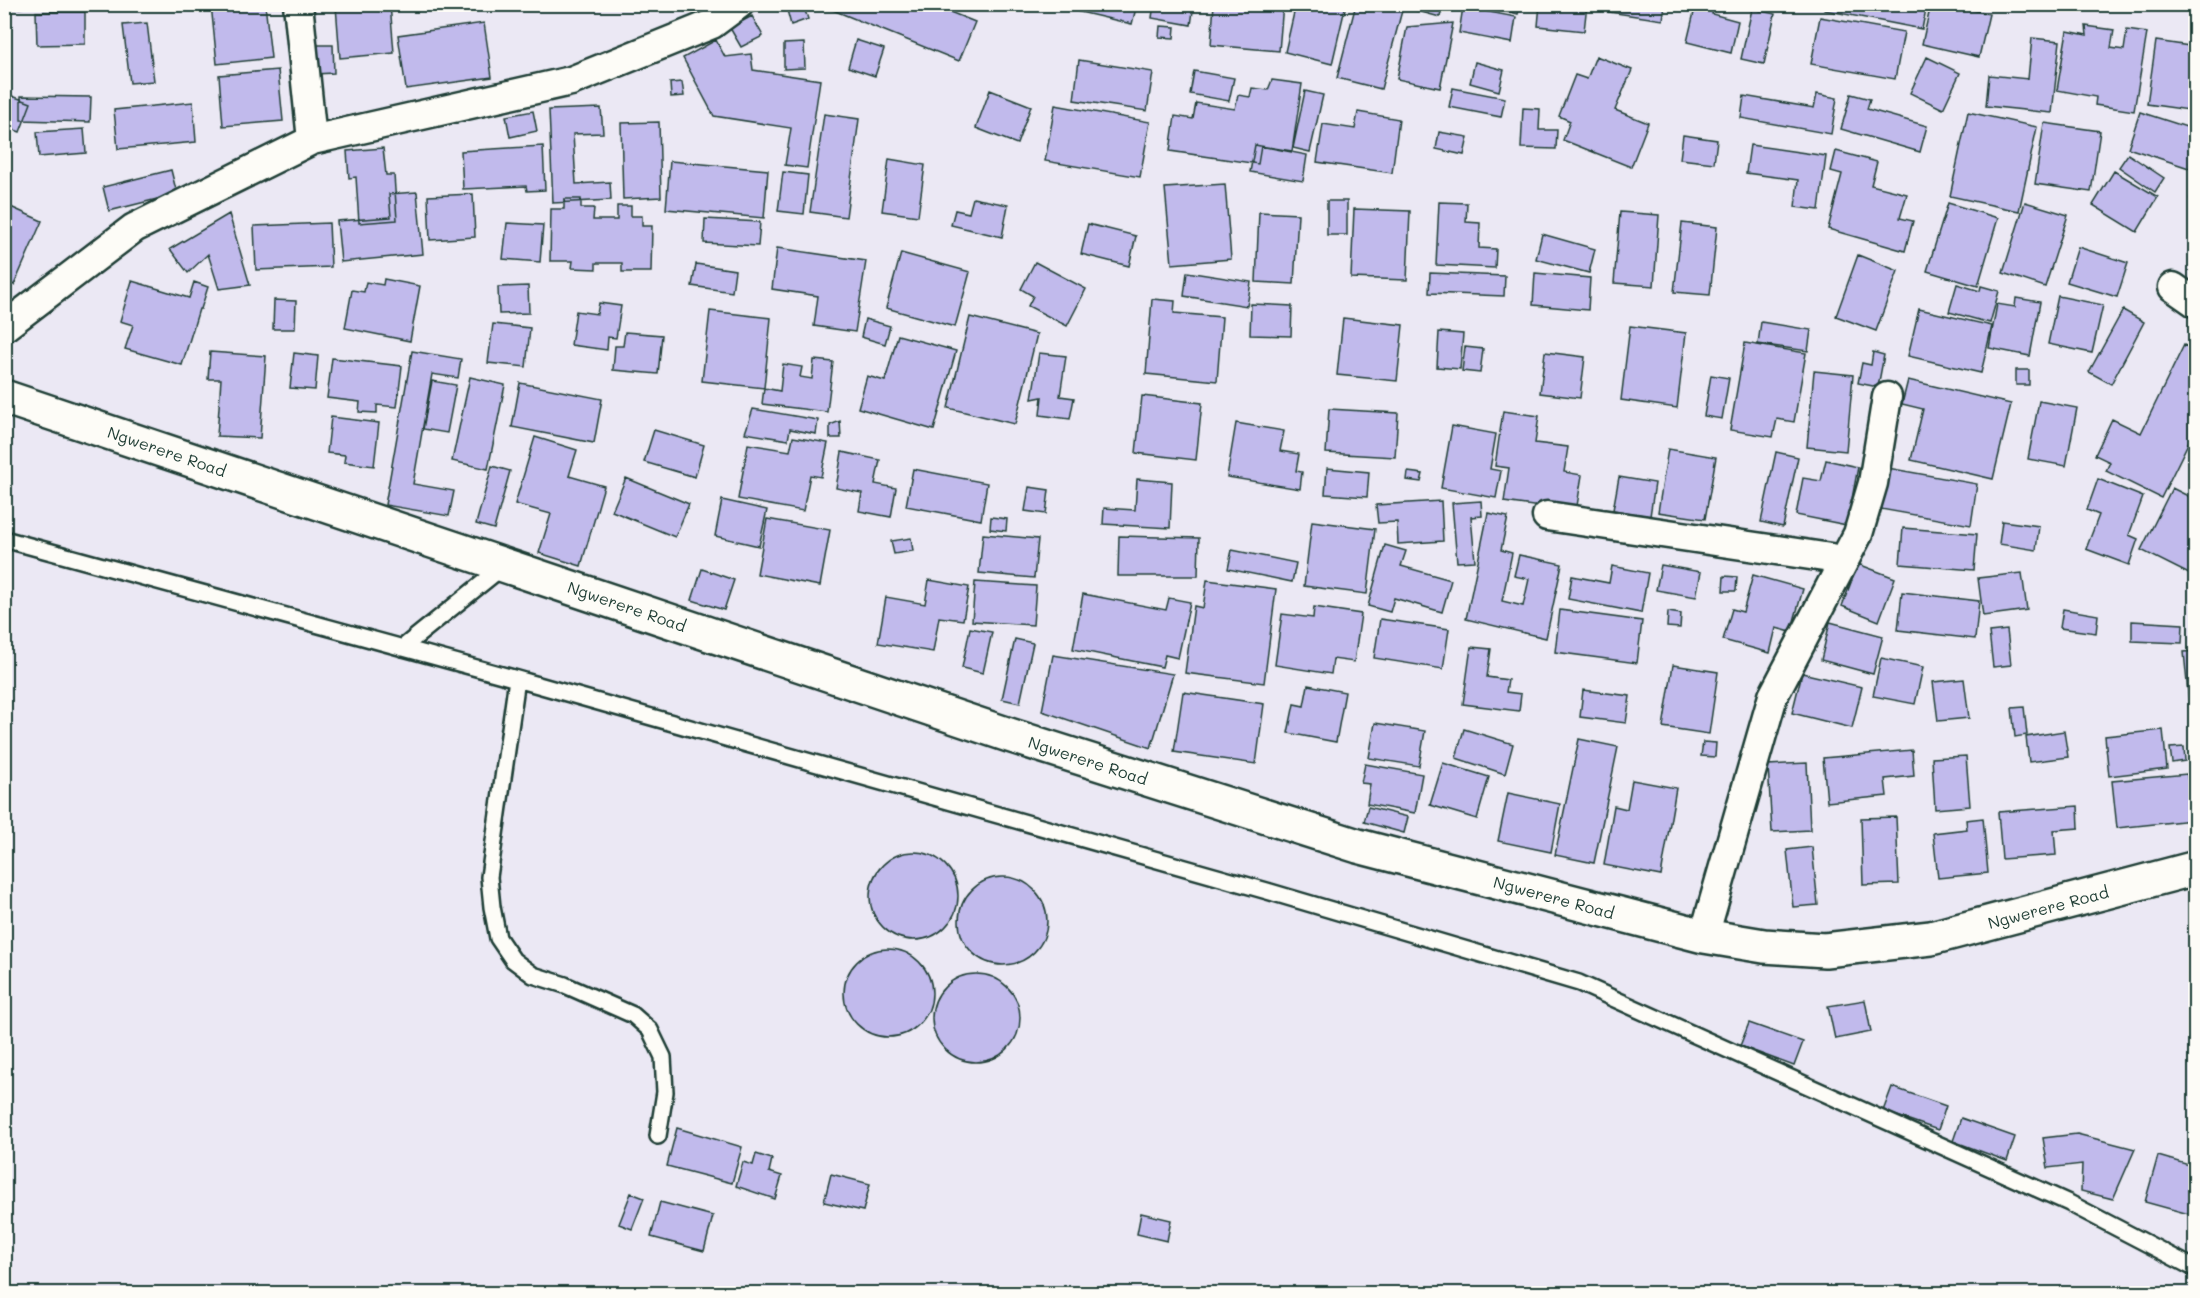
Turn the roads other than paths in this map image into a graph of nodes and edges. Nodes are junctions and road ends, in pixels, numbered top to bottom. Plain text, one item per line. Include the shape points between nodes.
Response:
1 (298, 4) edge
2 (739, 4) edge
3 (312, 140) junction
4 (2173, 287) dead end
5 (2196, 303) edge
6 (4, 327) edge
7 (4, 397) edge
8 (1887, 397) dead end
9 (1547, 516) dead end
10 (4, 539) edge
11 (1844, 560) junction
12 (505, 565) junction
13 (402, 648) junction
14 (517, 679) junction
15 (2196, 868) edge
16 (1704, 936) junction
17 (657, 1136) dead end
18 (2196, 1269) edge

1 - 3 street
2 - 3 street via 712,24 571,81
3 - 6 street via 134,228
4 - 5 street
7 - 12 street, Ngwerere Road
8 - 11 street via 1873,483 1858,534
9 - 11 street
10 - 13 lane
11 - 16 street via 1773,696
12 - 13 lane
12 - 16 street, Ngwerere Road via 1009,735 1358,846
13 - 14 lane
14 - 17 lane via 489,877 498,938 513,960 533,975 633,1015 650,1030 663,1056 665,1092
14 - 18 lane via 1579,983 2069,1203
15 - 16 street, Ngwerere Road via 1931,938 1826,950 1764,946

